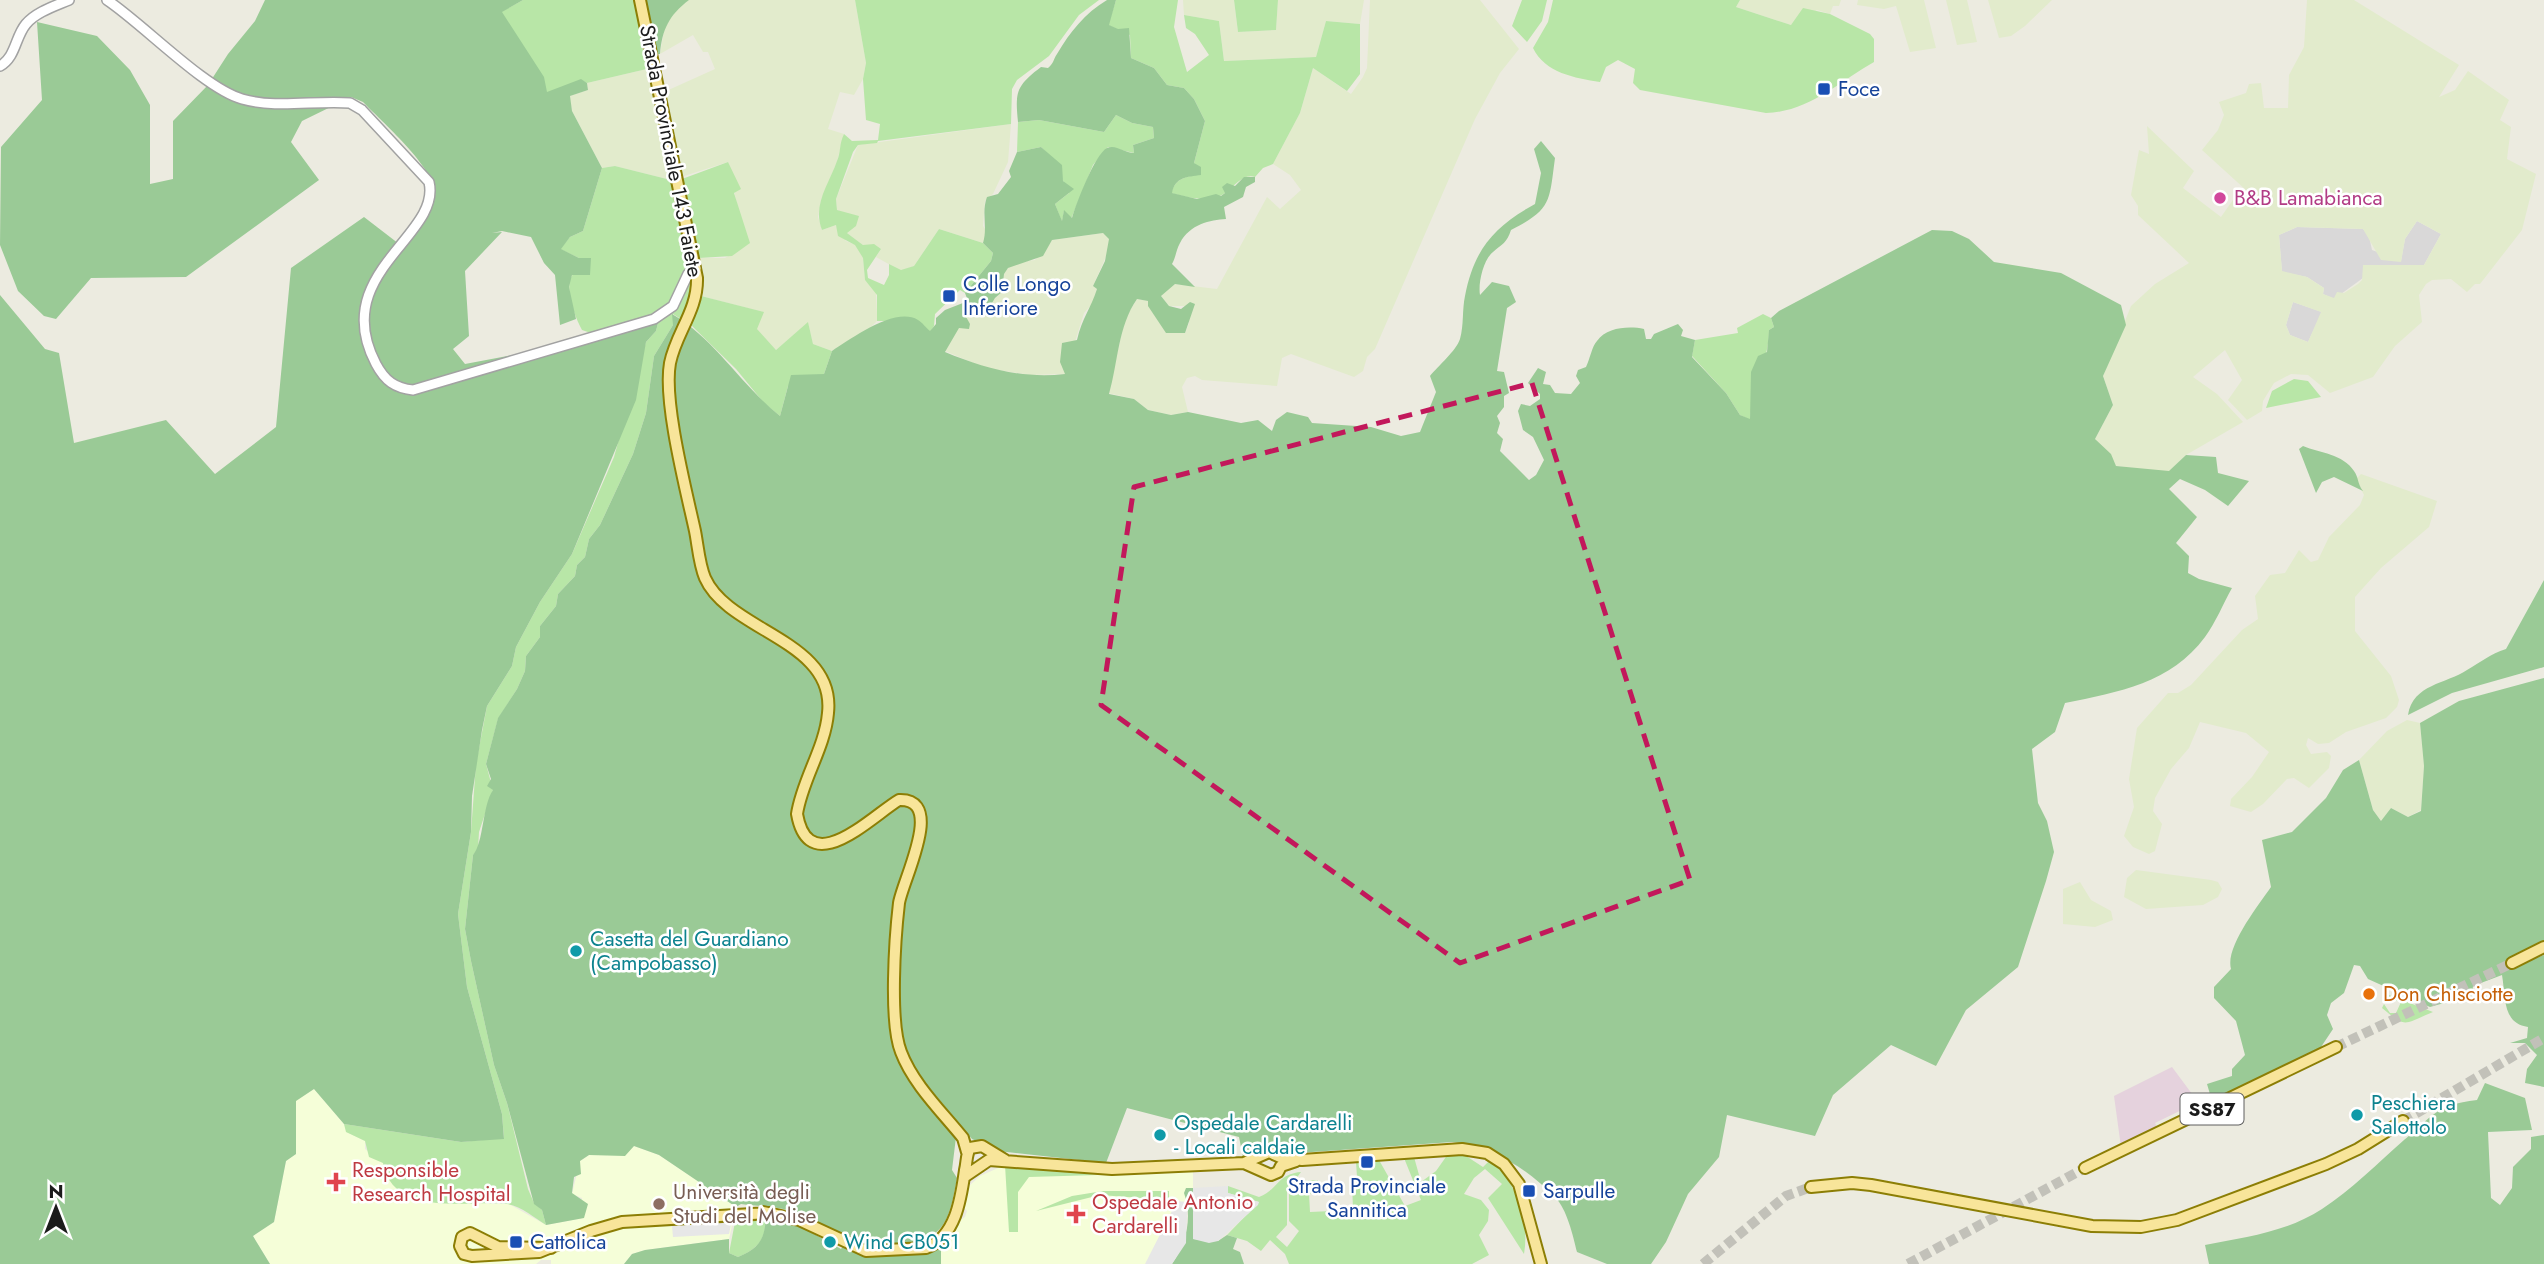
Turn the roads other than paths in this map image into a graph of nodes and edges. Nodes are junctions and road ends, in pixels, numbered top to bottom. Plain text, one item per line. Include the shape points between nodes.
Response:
1 (69, 0) edge
2 (107, 0) edge
3 (640, 0) edge
4 (0, 66) edge
5 (696, 268) junction
6 (2544, 947) edge
7 (2512, 963) tunnel mouth
8 (2336, 1046) tunnel mouth
9 (2403, 1121) tunnel mouth
10 (963, 1138) junction
11 (982, 1146) junction
12 (967, 1156) junction
13 (989, 1160) junction
14 (1005, 1160) junction
15 (1281, 1162) junction
16 (1260, 1163) junction
17 (978, 1168) junction
18 (2085, 1168) tunnel mouth
19 (964, 1177) junction
20 (1811, 1187) tunnel mouth
21 (479, 1235) junction
22 (551, 1248) junction
23 (477, 1255) junction
24 (1541, 1264) edge

1 - 4 street via 25,25 8,62
2 - 5 street via 240,99 350,103 362,110 429,182 429,204 372,284 365,307 368,348 381,374 397,388 413,390 654,319 673,306 688,274
3 - 5 main road, Strada Provinciale 143 Faiete
5 - 10 main road, Strada Provinciale 143 Faiete via 696,297 671,359 669,383 705,578 730,605 812,664 823,680 828,717 797,814 808,837 821,843 838,842 899,800 912,802 921,811 922,825 899,904 897,1040 909,1067
6 - 7 main road
8 - 18 main road, SS87
9 - 20 main road via 2326,1164 2178,1220 2141,1227 2092,1226 1871,1185
10 - 11 main road, Strada Provinciale 143 Faiete
10 - 12 main road, Strada Provinciale 143 Faiete
11 - 12 main road
11 - 13 main road
11 - 14 main road, Strada Provinciale 143 Faiete
12 - 17 main road
12 - 19 main road
13 - 14 main road, Strada Provinciale 143 Faiete
13 - 17 main road
14 - 16 main road, Strada Provinciale 143 Faiete via 1112,1169
15 - 16 main road, Strada Provinciale 143 Faiete via 1269,1152
15 - 16 main road, Strada Provinciale 143 Faiete via 1278,1172 1271,1175
15 - 24 main road, Strada Provinciale 143 Faiete via 1462,1149 1487,1153 1504,1164 1519,1184
17 - 19 main road
19 - 22 main road via 957,1212 949,1230 935,1244 861,1250 799,1220 731,1211 606,1226
21 - 22 main road via 498,1247
21 - 23 main road via 483,1243
21 - 23 main road via 470,1233 460,1241 464,1254
22 - 23 main road

